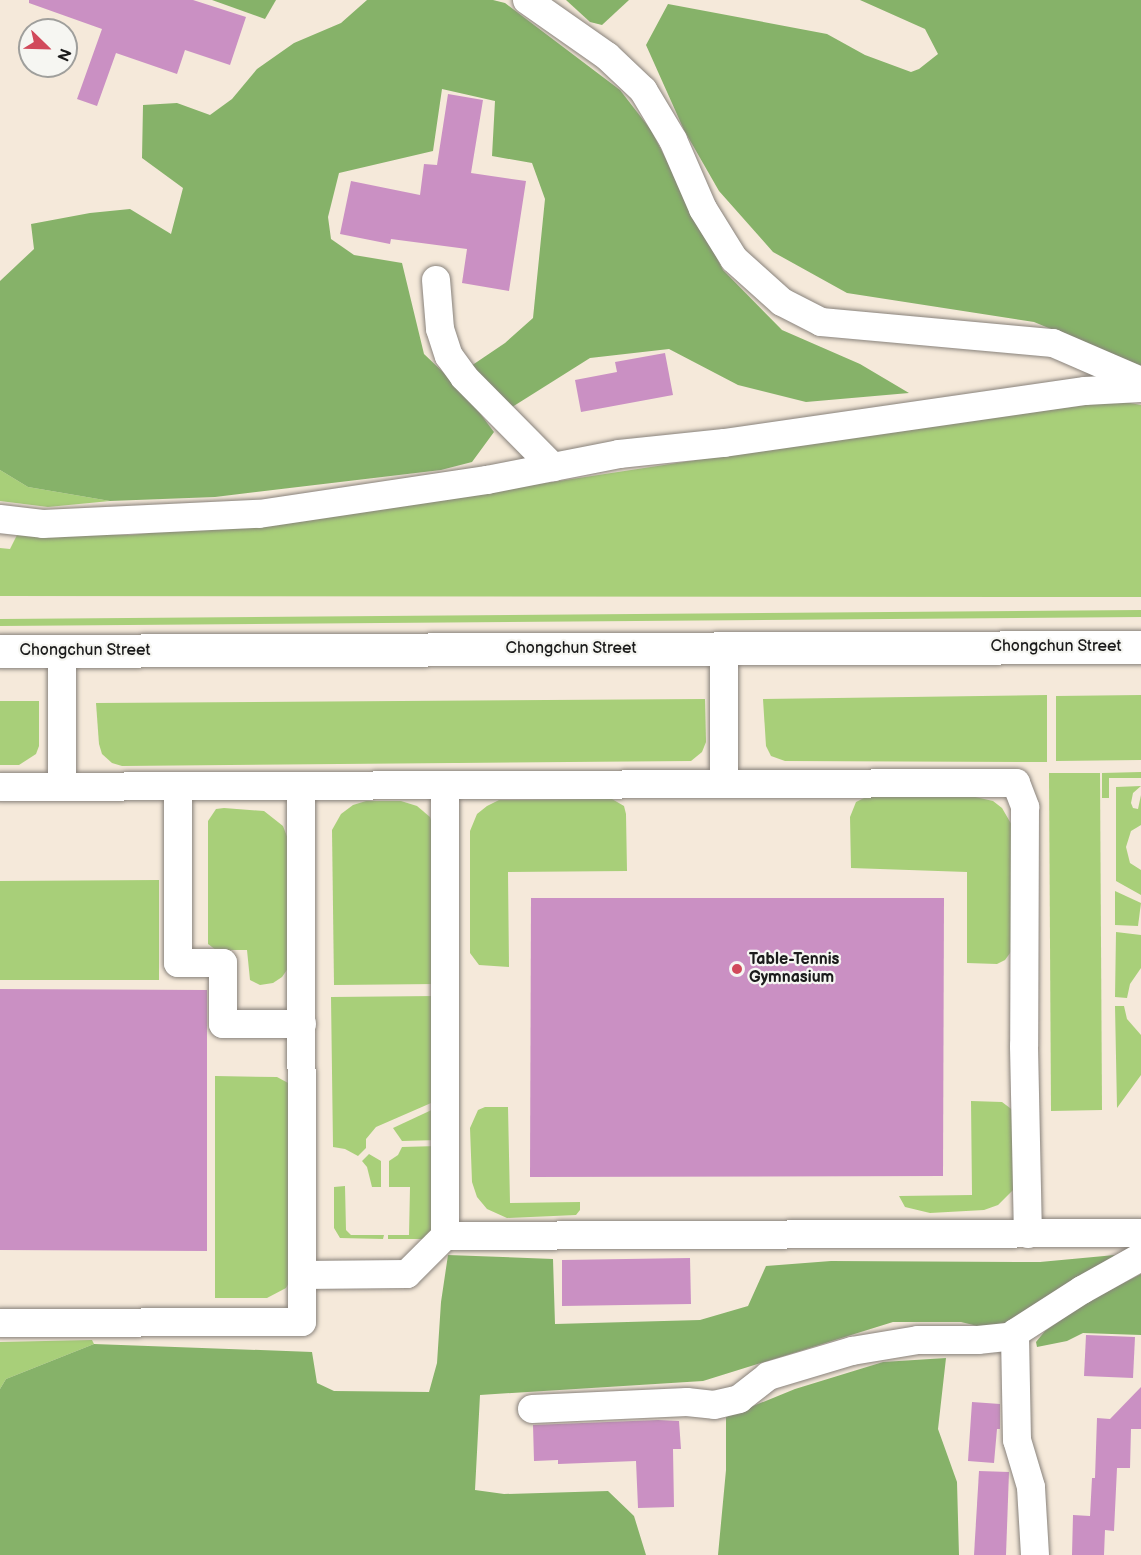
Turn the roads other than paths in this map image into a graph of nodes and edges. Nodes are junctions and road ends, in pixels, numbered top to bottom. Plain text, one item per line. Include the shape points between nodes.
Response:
1 (527, 0) edge
2 (436, 280) dead end
3 (1141, 381) edge
4 (1141, 388) edge
5 (553, 467) junction
6 (0, 519) edge
7 (1141, 646) edge
8 (724, 649) junction
9 (62, 650) junction
10 (0, 651) edge
11 (724, 784) junction
12 (445, 785) junction
13 (178, 786) junction
14 (301, 786) junction
15 (0, 787) edge
16 (62, 787) junction
17 (302, 1024) junction
18 (1141, 1233) edge
19 (1028, 1234) junction
20 (445, 1236) junction
21 (1141, 1257) edge
22 (302, 1275) junction
23 (0, 1323) edge
24 (1015, 1335) junction
25 (532, 1409) dead end
26 (1035, 1555) edge

1 - 3 lane via 607,56 643,90 673,140 703,209 734,259 782,302 820,322 1053,343
2 - 5 lane via 440,328 449,356 464,377
4 - 5 lane via 1085,391 925,412 619,454
5 - 6 lane via 258,514 43,524
7 - 8 main road, Chongchun Street
8 - 9 main road, Chongchun Street
8 - 11 lane
9 - 10 main road, Chongchun Street
9 - 16 lane
11 - 12 lane
11 - 19 lane via 1017,783 1025,807
12 - 14 lane
12 - 20 lane
13 - 14 lane
13 - 16 lane
13 - 17 lane via 178,963 223,963 223,1024
14 - 17 lane
15 - 16 lane
17 - 22 lane
18 - 19 lane
19 - 20 lane
20 - 22 lane via 406,1274
21 - 24 lane
22 - 23 lane via 302,1322
24 - 25 lane via 978,1340 918,1340 852,1350 768,1376 739,1399 714,1405 687,1402
24 - 26 lane via 1017,1440 1031,1487

